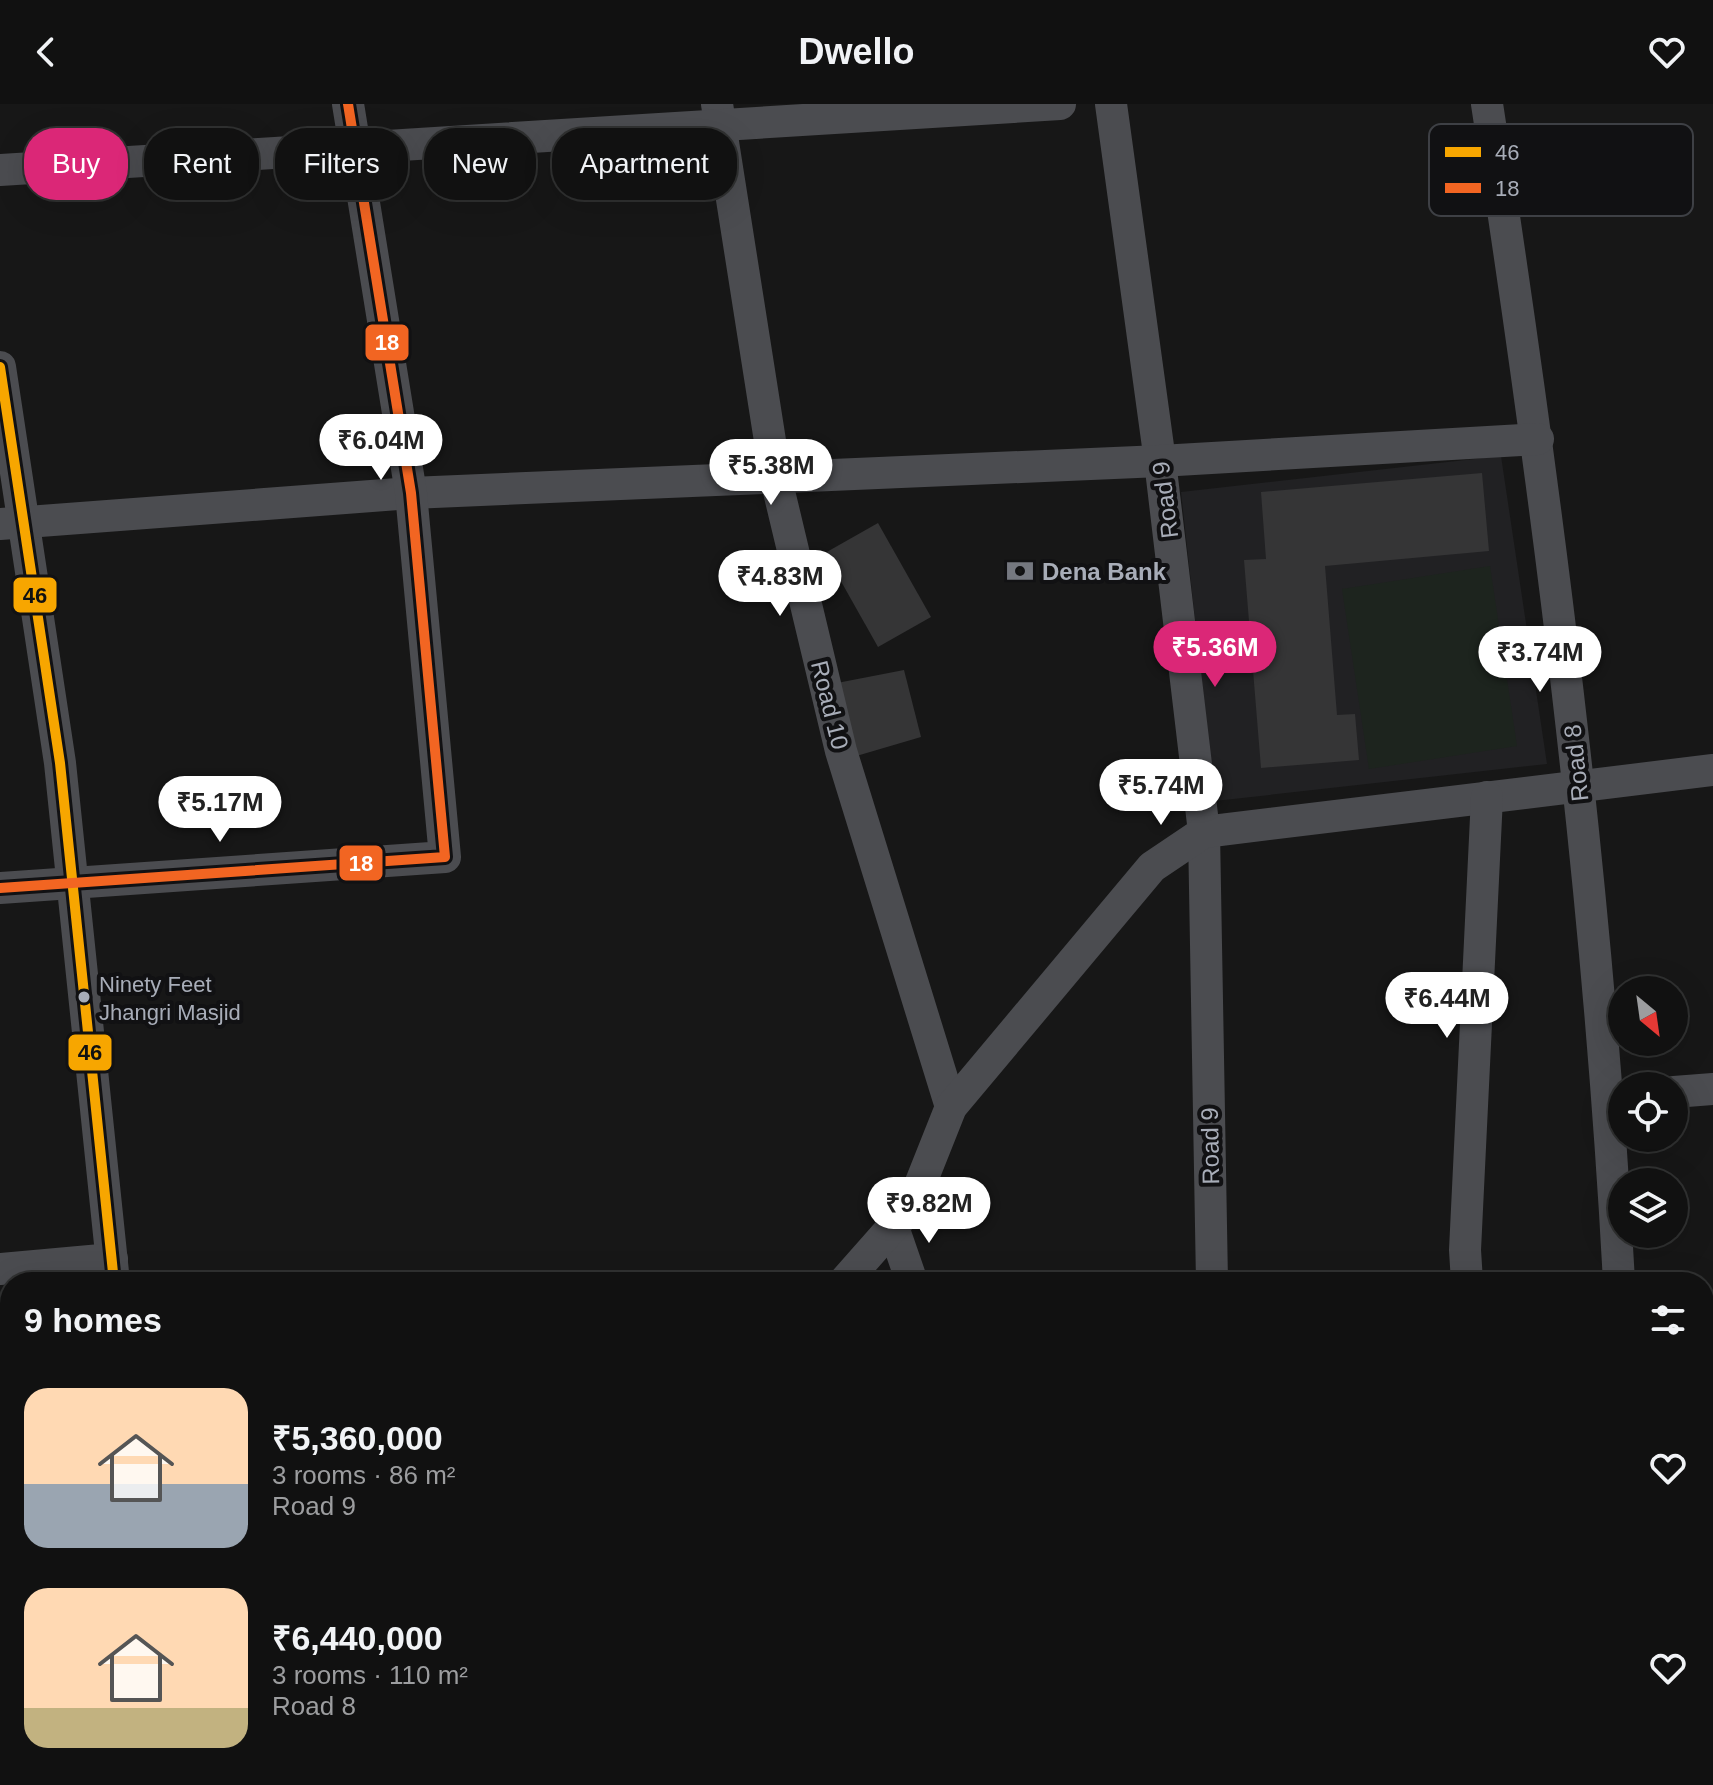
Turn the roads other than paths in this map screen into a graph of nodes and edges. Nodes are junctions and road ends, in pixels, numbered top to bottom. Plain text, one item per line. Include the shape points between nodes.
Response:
1 (348, 104) edge
2 (1060, 104) edge
3 (1111, 104) edge
4 (1487, 104) edge
5 (719, 114) edge
6 (1490, 124) edge
7 (351, 128) edge
8 (408, 141) edge
9 (275, 151) edge
10 (0, 170) edge
11 (363, 200) edge
12 (1504, 216) edge
13 (0, 367) edge
14 (1538, 439) junction
15 (1160, 461) junction
16 (776, 479) junction
17 (411, 493) junction
18 (12, 523) edge
19 (1713, 770) edge
20 (1579, 786) junction
21 (1487, 797) junction
22 (1204, 832) junction
23 (75, 881) junction
24 (0, 888) edge
25 (1613, 1072) edge
26 (1713, 1089) edge
27 (1688, 1091) edge
28 (951, 1107) junction
29 (1617, 1152) edge
30 (893, 1227) junction
31 (0, 1269) edge
32 (113, 1271) edge
33 (853, 1272) edge
34 (909, 1272) edge
35 (1212, 1272) edge
36 (1466, 1272) edge
37 (1619, 1272) edge

1 - 7 street
2 - 5 street
3 - 15 street, Road 9
4 - 6 street, Road 8
5 - 8 street
5 - 16 street, Road 10
9 - 10 street
11 - 17 street
12 - 14 street, Road 8
13 - 18 street
14 - 15 street
14 - 20 street, Road 8
15 - 16 street
15 - 22 street, Road 9
16 - 17 street
16 - 28 street, Road 10 via 841,751
17 - 18 street
17 - 23 street via 445,857
18 - 23 street
19 - 20 street
20 - 21 street
20 - 25 street, Road 8
21 - 22 street
21 - 36 street
22 - 28 street via 1152,867
22 - 35 street, Road 9
23 - 24 street
23 - 32 street
26 - 27 street
28 - 30 street via 912,1205
29 - 37 street, Road 8
30 - 33 street
30 - 34 street
31 - 32 street

